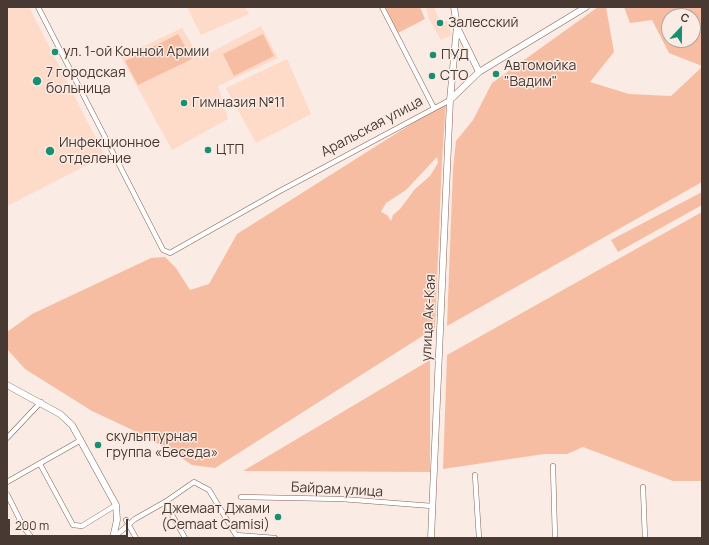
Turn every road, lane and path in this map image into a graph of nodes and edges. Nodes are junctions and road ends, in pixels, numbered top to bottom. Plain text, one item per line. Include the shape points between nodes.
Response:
1 (38, 7) edge
2 (382, 7) edge
3 (454, 7) edge
4 (586, 7) edge
5 (457, 26) junction
6 (479, 72) junction
7 (450, 100) junction
8 (434, 108) junction
9 (7, 385) edge
10 (41, 402) junction
11 (7, 438) edge
12 (81, 440) junction
13 (40, 464) junction
14 (553, 466) dead end
15 (475, 475) dead end
16 (7, 482) edge
17 (643, 486) dead end
18 (7, 494) edge
19 (241, 497) dead end
20 (165, 502) junction
21 (116, 505) junction
22 (432, 506) junction
23 (134, 519) junction
24 (117, 520) junction
25 (126, 520) junction
26 (128, 525) junction
27 (32, 538) edge
28 (113, 538) edge
29 (136, 538) edge
30 (185, 538) edge
31 (276, 538) edge
32 (431, 538) edge
33 (479, 538) edge
34 (555, 538) edge
35 (645, 538) edge

1 - 8 street, Аральская улица via 163,250 170,253
2 - 8 street
3 - 5 main road
4 - 6 main road, Аральская улица
5 - 6 main road
5 - 7 main road, улица Ак-Кая
6 - 7 main road, Аральская улица
7 - 8 street, Аральская улица
7 - 22 main road, улица Ак-Кая
9 - 10 main road
10 - 11 street
10 - 12 main road via 72,425
12 - 13 street
12 - 21 main road
13 - 16 street
13 - 21 street via 73,525 82,526
14 - 34 street
15 - 33 street
17 - 35 street
18 - 27 street via 24,528
19 - 22 street, Байрам улица via 342,499
20 - 23 street
20 - 30 street
20 - 31 street via 194,482 209,490 236,535
21 - 24 main road
22 - 32 main road, улица Ак-Кая
23 - 25 street
23 - 26 street
24 - 25 street
24 - 28 main road
25 - 26 street
26 - 28 street
26 - 29 street

